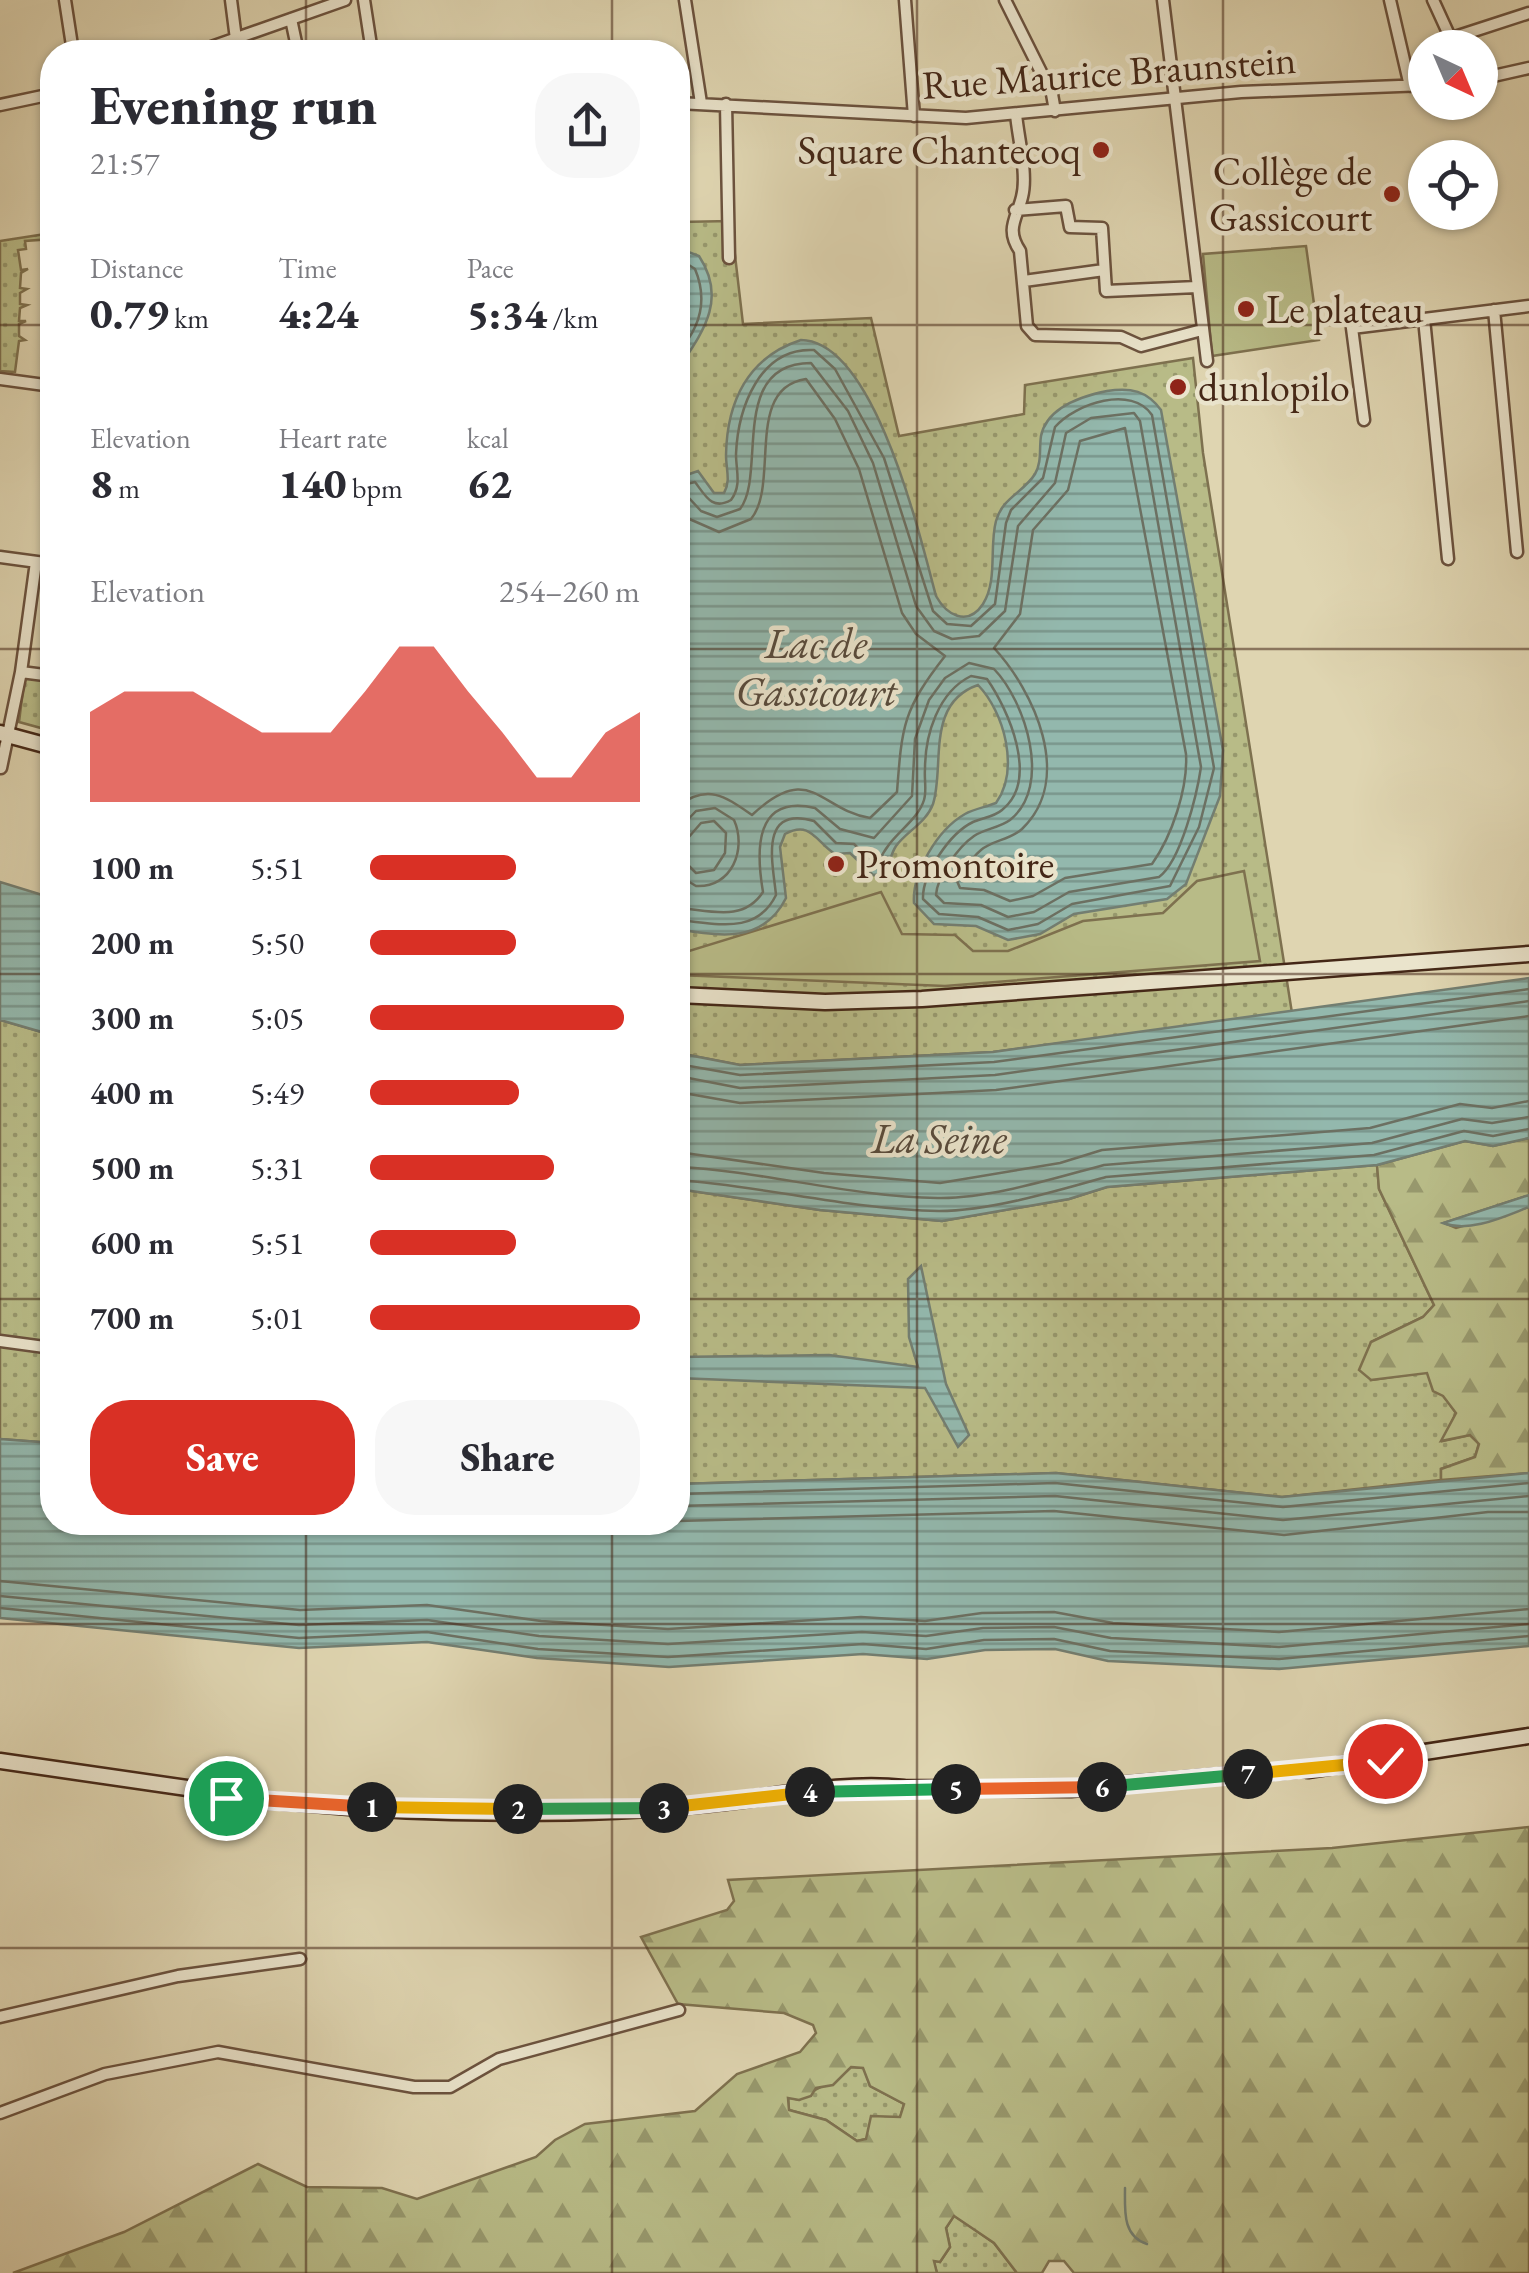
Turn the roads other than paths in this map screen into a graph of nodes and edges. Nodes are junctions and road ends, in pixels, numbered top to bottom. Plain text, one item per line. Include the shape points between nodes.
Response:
1 (65, 0) edge
2 (231, 0) edge
3 (345, 0) edge
4 (364, 0) edge
5 (685, 0) edge
6 (905, 0) edge
7 (1005, 0) edge
8 (1162, 0) edge
9 (1390, 0) edge
10 (1433, 0) edge
11 (1529, 13) edge
12 (291, 20) junction
13 (1447, 30) edge
14 (1486, 30) edge
15 (236, 39) junction
16 (71, 40) edge
17 (233, 40) edge
18 (295, 40) edge
19 (370, 40) edge
20 (1529, 68) edge
21 (1498, 75) edge
22 (1408, 77) edge
23 (1408, 86) edge
24 (40, 96) edge
25 (1176, 98) junction
26 (690, 103) edge
27 (701, 103) junction
28 (0, 104) edge
29 (726, 104) junction
30 (1055, 111) junction
31 (1016, 114) junction
32 (914, 116) junction
33 (1015, 210) junction
34 (728, 258) dead end
35 (1104, 270) junction
36 (1024, 282) junction
37 (1197, 287) junction
38 (1529, 306) edge
39 (1494, 310) junction
40 (1424, 319) junction
41 (1202, 330) junction
42 (1207, 361) dead end
43 (0, 379) edge
44 (40, 384) edge
45 (1364, 420) dead end
46 (1517, 552) dead end
47 (0, 557) edge
48 (1448, 559) dead end
49 (36, 562) junction
50 (40, 562) edge
51 (21, 672) junction
52 (40, 674) edge
53 (4, 734) edge
54 (40, 744) edge
55 (0, 768) edge
56 (1529, 954) edge
57 (690, 996) edge
58 (0, 1341) edge
59 (40, 1346) edge
60 (1529, 1736) edge
61 (0, 1761) edge
62 (300, 1959) dead end
63 (679, 2010) dead end
64 (0, 2017) edge
65 (0, 2113) edge

1 - 16 street
2 - 15 street
3 - 12 street
4 - 19 street
5 - 27 street
6 - 32 street
7 - 30 street
8 - 25 street
9 - 22 street
10 - 13 street
11 - 14 street
12 - 15 street
12 - 18 street
15 - 17 street
20 - 21 street
23 - 25 street, Rue Maurice Braunstein
24 - 28 street
25 - 30 street, Rue Maurice Braunstein
25 - 37 street
26 - 27 street, Rue Maurice Braunstein
27 - 29 street, Rue Maurice Braunstein
29 - 32 street, Rue Maurice Braunstein
29 - 34 street
30 - 31 street, Rue Maurice Braunstein
31 - 32 street, Rue Maurice Braunstein
31 - 33 street via 1022,197
33 - 35 street via 1066,206 1070,227 1102,228
33 - 36 street via 1013,241
35 - 36 street
35 - 37 street via 1106,292
36 - 41 street via 1028,326 1035,335 1121,337 1142,346
37 - 41 street
38 - 39 street
39 - 40 street
39 - 46 street
40 - 45 street via 1352,328
40 - 48 street
41 - 42 street
43 - 44 street
47 - 49 street
49 - 50 street
49 - 51 street
51 - 52 street
51 - 53 street
53 - 54 main road
53 - 55 street
56 - 57 main road via 922,1000
58 - 59 street
60 - 61 main road via 1404,1758 1083,1788 808,1792 599,1809 405,1809 261,1799
62 - 64 street via 178,1976
63 - 65 street via 500,2059 450,2087 414,2087 218,2052 102,2075

